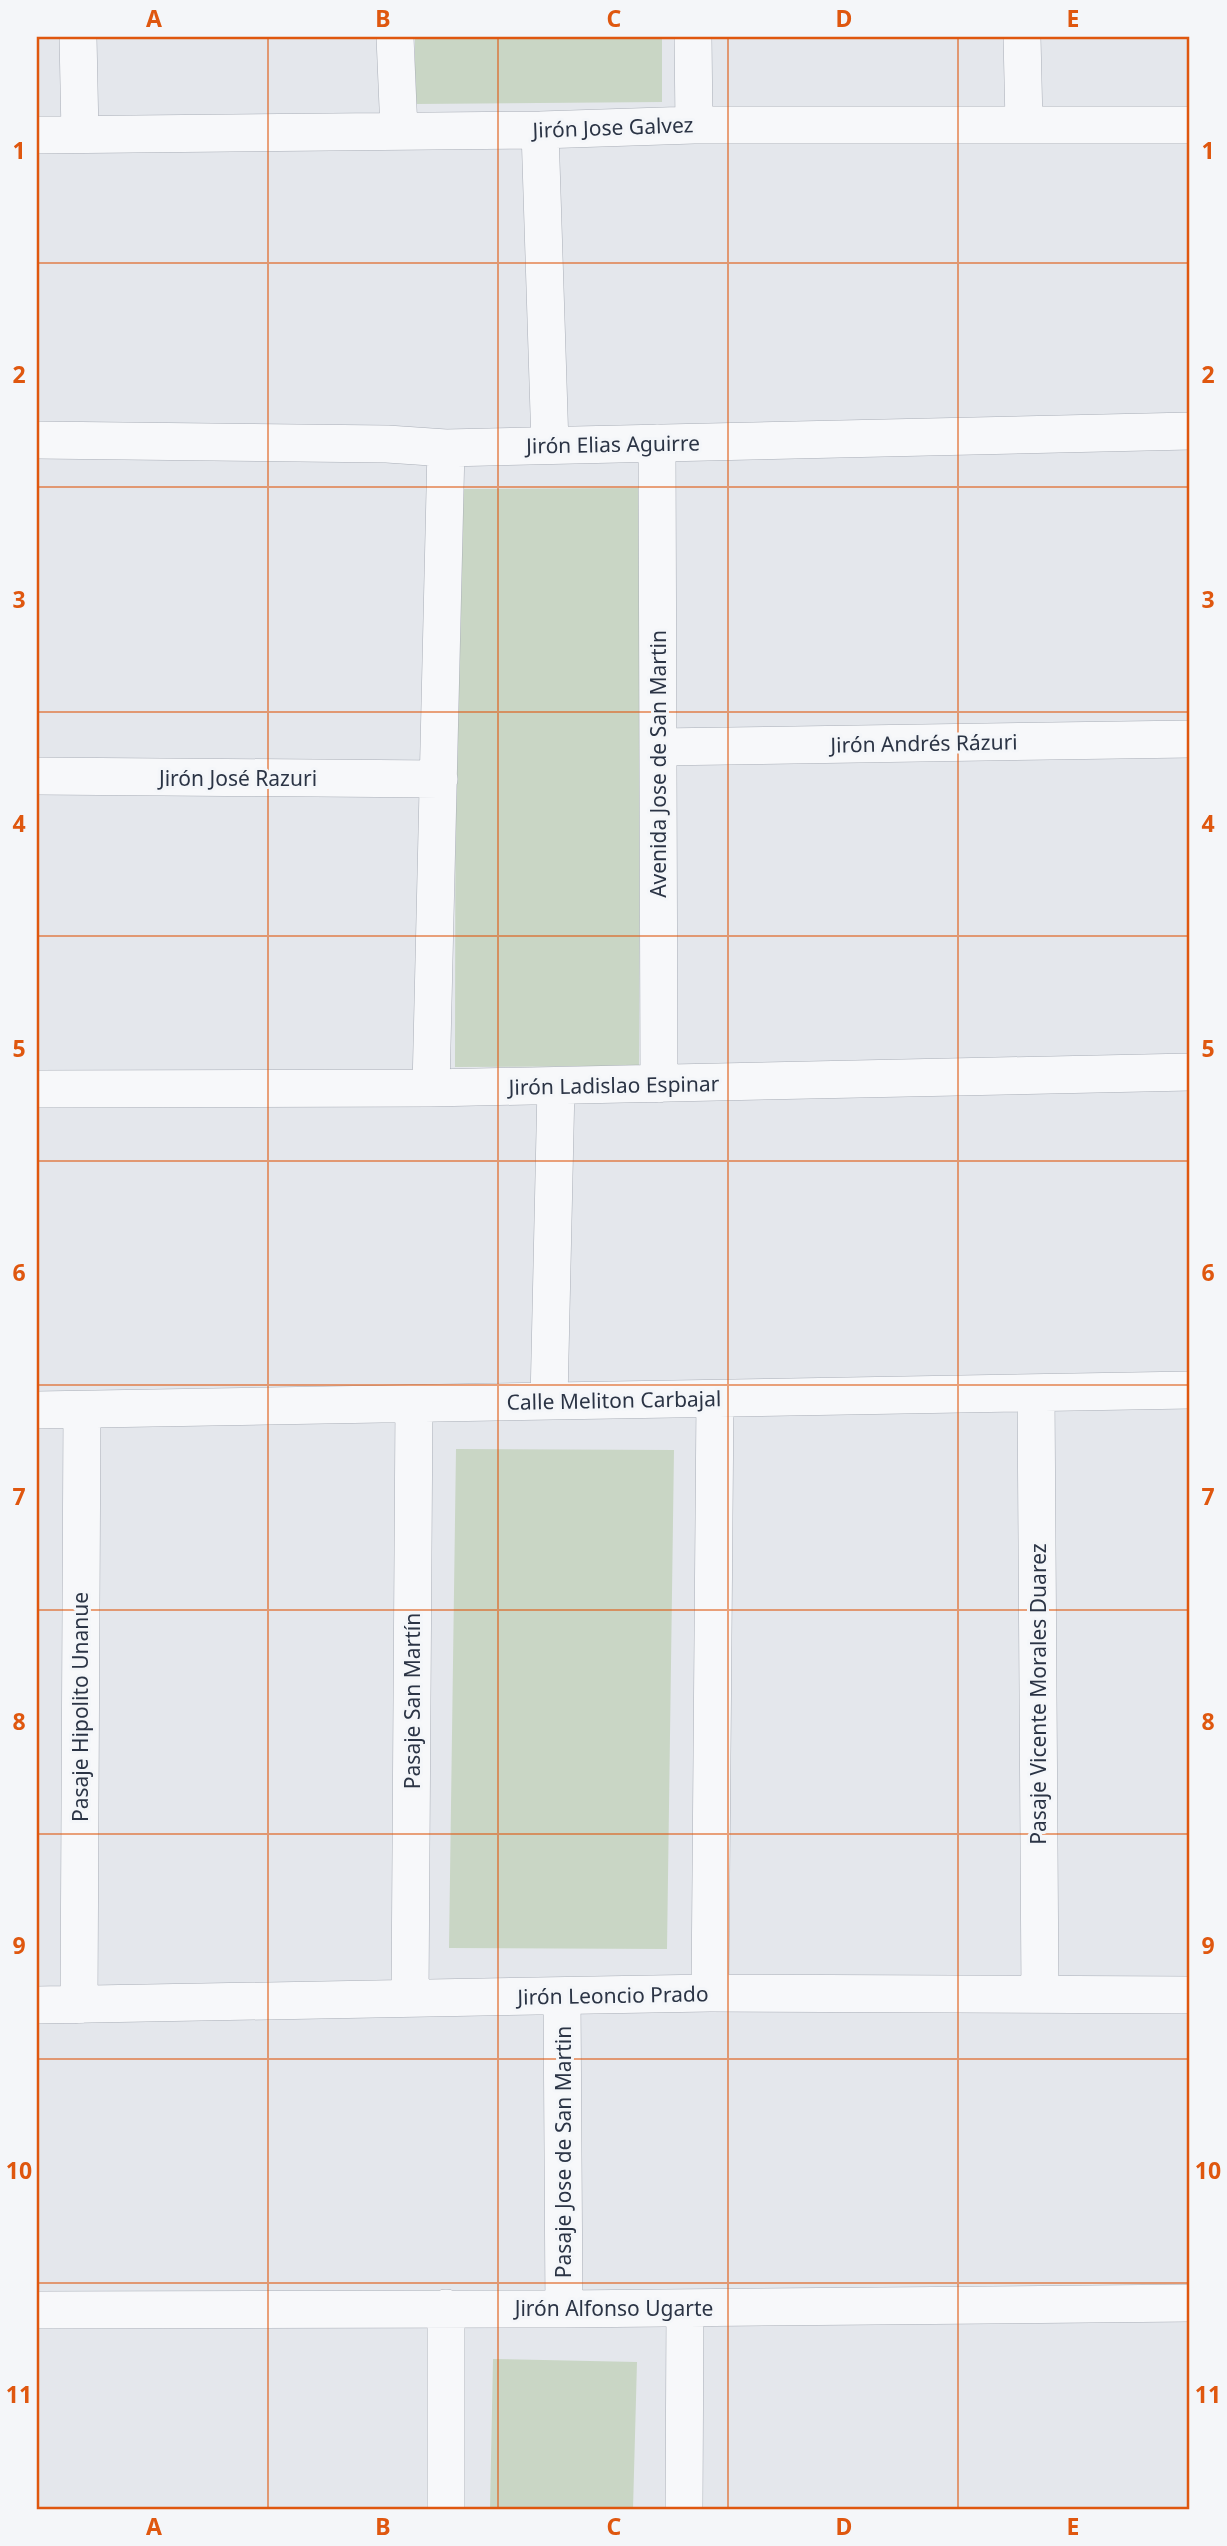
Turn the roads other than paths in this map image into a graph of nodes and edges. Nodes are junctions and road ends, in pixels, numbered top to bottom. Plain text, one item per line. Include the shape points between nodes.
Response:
1 (78, 37) edge
2 (395, 37) edge
3 (693, 37) edge
4 (1022, 37) edge
5 (1024, 123) junction
6 (694, 125) junction
7 (1190, 125) edge
8 (540, 130) junction
9 (399, 131) junction
10 (80, 134) junction
11 (37, 135) edge
12 (1190, 431) edge
13 (37, 440) edge
14 (657, 443) junction
15 (550, 445) junction
16 (446, 448) junction
17 (1190, 739) edge
18 (658, 747) junction
19 (37, 776) edge
20 (439, 779) junction
21 (1190, 1072) edge
22 (659, 1084) junction
23 (556, 1086) junction
24 (431, 1088) junction
25 (37, 1089) edge
26 (1190, 1390) edge
27 (1036, 1393) junction
28 (715, 1399) junction
29 (549, 1401) junction
30 (414, 1404) junction
31 (82, 1409) junction
32 (37, 1410) edge
33 (710, 1993) junction
34 (1040, 1994) junction
35 (1190, 1994) edge
36 (562, 1996) junction
37 (410, 1998) junction
38 (37, 2004) edge
39 (79, 2005) junction
40 (1190, 2303) edge
41 (446, 2308) junction
42 (685, 2308) junction
43 (37, 2309) edge
44 (564, 2309) junction
45 (446, 2509) edge
46 (684, 2509) edge

1 - 10 street
2 - 9 street
3 - 6 street
4 - 5 street
5 - 6 street, Jirón Jose Galvez
5 - 7 street, Jirón Jose Galvez
6 - 8 street, Jirón Jose Galvez
8 - 9 street, Jirón Jose Galvez
8 - 15 street
9 - 10 street, Jirón Jose Galvez
10 - 11 street, Jirón Jose Galvez
12 - 14 street, Jirón Elias Aguirre
13 - 16 street, Jirón Elias Aguirre
14 - 15 street, Jirón Elias Aguirre
14 - 18 street, Avenida Jose de San Martin
15 - 16 street, Jirón Elias Aguirre
16 - 20 street
17 - 18 street, Jirón Andrés Rázuri
18 - 22 street, Avenida Jose de San Martin
19 - 20 street, Jirón José Razuri
20 - 24 street
21 - 22 street, Jirón Ladislao Espinar
22 - 23 street, Jirón Ladislao Espinar
23 - 24 street, Jirón Ladislao Espinar
23 - 29 street
24 - 25 street, Jirón Ladislao Espinar
26 - 27 street, Calle Meliton Carbajal
27 - 28 street, Calle Meliton Carbajal
27 - 34 street, Pasaje Vicente Morales Duarez
28 - 29 street, Calle Meliton Carbajal
28 - 33 street
29 - 30 street, Calle Meliton Carbajal
30 - 31 street, Calle Meliton Carbajal
30 - 37 street, Pasaje San Martín
31 - 32 street, Calle Meliton Carbajal
31 - 39 street, Pasaje Hipolito Unanue
33 - 34 street, Jirón Leoncio Prado
33 - 36 street, Jirón Leoncio Prado
34 - 35 street, Jirón Leoncio Prado
36 - 37 street, Jirón Leoncio Prado
36 - 44 street, Pasaje Jose de San Martin
37 - 39 street, Jirón Leoncio Prado
38 - 39 street, Jirón Leoncio Prado
40 - 42 street, Jirón Alfonso Ugarte
41 - 43 street, Jirón Alfonso Ugarte
41 - 44 street, Jirón Alfonso Ugarte
41 - 45 street
42 - 44 street, Jirón Alfonso Ugarte
42 - 46 street

